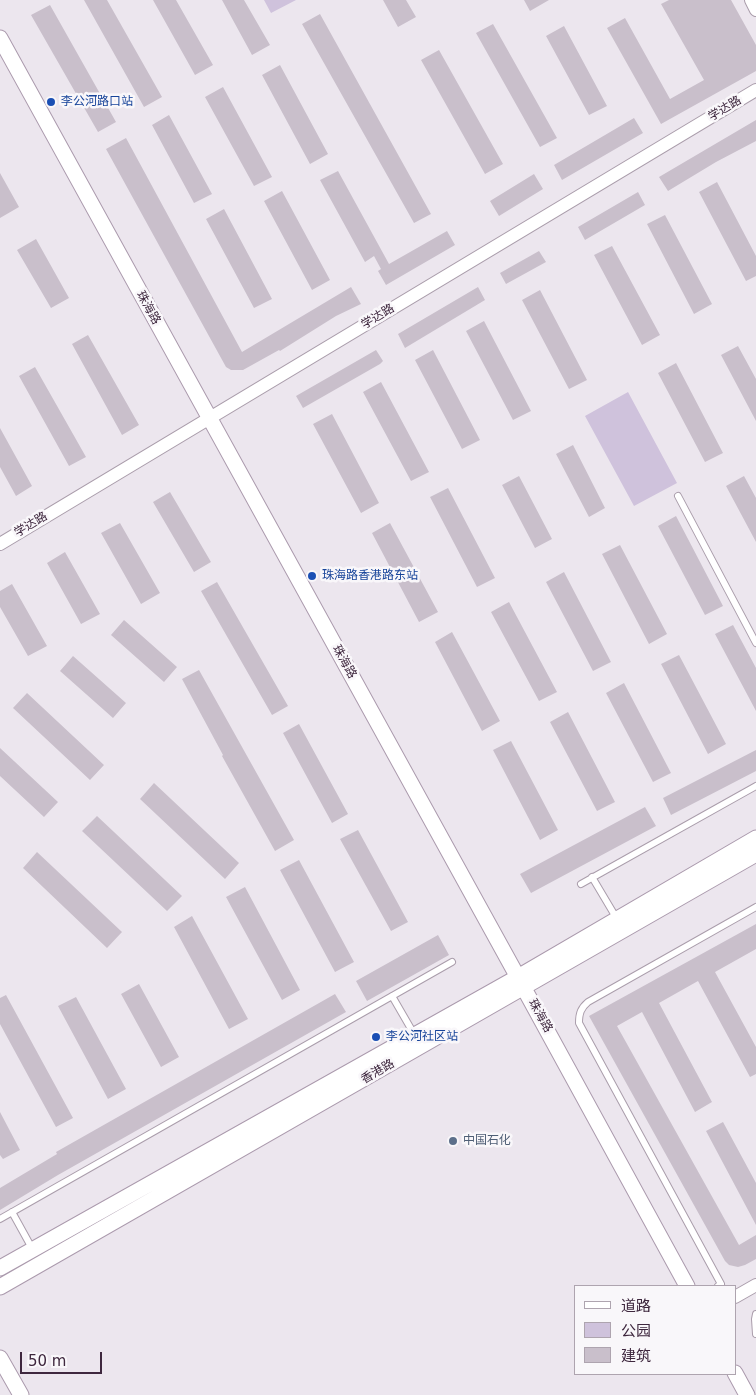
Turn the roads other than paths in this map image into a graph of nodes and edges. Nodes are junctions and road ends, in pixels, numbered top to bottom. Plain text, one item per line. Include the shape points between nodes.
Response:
1 (751, 0) edge
2 (756, 10) edge
3 (0, 38) edge
4 (756, 90) edge
5 (208, 419) junction
6 (678, 496) dead end
7 (0, 544) edge
8 (756, 643) edge
9 (756, 786) edge
10 (756, 838) edge
11 (754, 859) edge
12 (592, 877) junction
13 (581, 884) dead end
14 (756, 907) edge
15 (617, 919) junction
16 (452, 962) dead end
17 (522, 983) junction
18 (392, 996) junction
19 (414, 1035) junction
20 (12, 1212) junction
21 (0, 1219) edge
22 (33, 1250) junction
23 (0, 1268) edge
24 (686, 1285) edge
25 (720, 1285) edge
26 (756, 1285) edge
27 (0, 1287) edge
28 (736, 1296) edge
29 (756, 1314) edge
30 (756, 1334) edge
31 (0, 1358) edge
32 (736, 1375) edge
33 (20, 1395) edge
34 (747, 1395) edge

1 - 2 street
3 - 5 main road, 珠海路
4 - 5 street, 学达路
5 - 7 street, 学达路
5 - 17 main road, 珠海路
6 - 8 lane
9 - 12 lane
10 - 15 main road, 香港路
11 - 17 main road, 香港路
12 - 13 lane
12 - 15 lane
14 - 25 lane via 588,1002 578,1013 579,1022
15 - 17 main road, 香港路
16 - 18 lane
17 - 19 main road, 香港路
17 - 24 main road, 珠海路
17 - 27 main road, 香港路
18 - 19 lane
18 - 20 lane
19 - 22 main road, 香港路
20 - 21 lane
20 - 22 lane
22 - 23 main road, 香港路
26 - 28 street
29 - 30 lane
31 - 33 main road
32 - 34 main road

